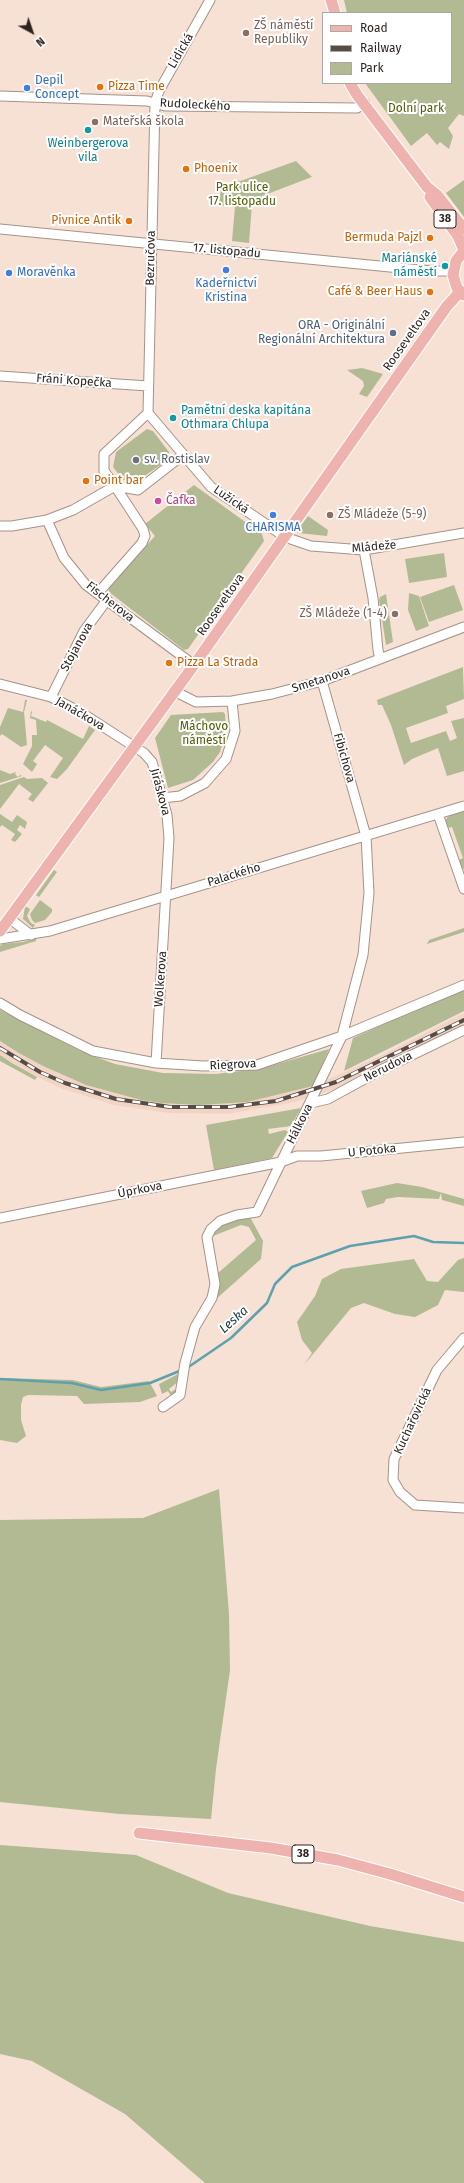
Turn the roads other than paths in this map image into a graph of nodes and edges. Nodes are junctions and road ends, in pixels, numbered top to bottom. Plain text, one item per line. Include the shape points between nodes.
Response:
1 (210, 0) edge
2 (331, 0) edge
3 (335, 12) edge
4 (351, 84) edge
5 (358, 84) edge
6 (0, 96) edge
7 (155, 103) junction
8 (365, 103) junction
9 (427, 187) junction
10 (0, 229) edge
11 (464, 229) edge
12 (151, 245) junction
13 (464, 251) edge
14 (453, 271) junction
15 (462, 294) edge
16 (0, 376) edge
17 (148, 386) junction
18 (148, 413) junction
19 (183, 455) junction
20 (115, 486) junction
21 (47, 520) junction
22 (0, 526) edge
23 (464, 533) edge
24 (285, 537) junction
25 (364, 550) junction
26 (98, 593) junction
27 (107, 600) junction
28 (464, 627) edge
29 (380, 659) junction
30 (194, 665) junction
31 (322, 681) junction
32 (0, 684) edge
33 (174, 691) junction
34 (51, 697) junction
35 (232, 701) junction
36 (134, 746) junction
37 (162, 798) junction
38 (464, 806) edge
39 (438, 814) junction
40 (366, 836) junction
41 (462, 876) edge
42 (464, 889) edge
43 (167, 895) junction
44 (9, 918) junction
45 (0, 931) edge
46 (31, 935) junction
47 (0, 939) edge
48 (464, 985) edge
49 (0, 1003) edge
50 (464, 1030) edge
51 (342, 1036) junction
52 (156, 1063) junction
53 (311, 1103) junction
54 (464, 1142) edge
55 (281, 1162) junction
56 (0, 1218) edge
57 (464, 1338) edge
58 (163, 1407) dead end
59 (464, 1508) edge
60 (139, 1833) dead end
61 (464, 1897) edge

1 - 7 street, Lidická via 159,91
2 - 3 main road
4 - 8 main road, 38
5 - 8 main road, 38
6 - 7 street, Rudoleckého
7 - 8 street, Rudoleckého via 165,106 357,108
7 - 12 street, Bezručova
8 - 9 main road, 38
9 - 11 main road, 38 via 437,195
9 - 13 main road, 38 via 430,197 458,236
10 - 12 street, 17. listopadu
12 - 14 street, 17. listopadu
12 - 17 street, Bezručova
13 - 14 main road via 456,261
14 - 15 main road via 455,284
15 - 24 main road, Rooseveltova via 447,306
16 - 17 street, Fráni Kopečka
17 - 18 street, Bezručova
18 - 19 street, Lužická
18 - 20 street via 104,454 104,471
19 - 20 street via 138,490
19 - 24 street, Lužická via 211,487
20 - 21 street via 73,510
20 - 26 street via 145,536 142,543
21 - 22 street
21 - 26 street, Fischerova via 64,558 86,585
23 - 25 street, Mládeže
24 - 25 street, Mládeže via 311,546
24 - 30 main road, Rooseveltova
25 - 29 street
26 - 27 street, Fischerova
27 - 30 street, Fischerova
27 - 34 street, Stojanova via 84,631
28 - 29 street, Smetanova
29 - 31 street, Smetanova
30 - 33 main road, Rooseveltova
31 - 35 street, Smetanova
31 - 40 street, Fibichova
32 - 34 street, Janáčkova
33 - 35 street, Smetanova via 196,702
33 - 36 main road, Rooseveltova
34 - 36 street, Janáčkova
35 - 37 street via 235,731 226,759 205,783 180,796
36 - 37 street, Jiráskova via 144,752 152,762
36 - 44 main road, Rooseveltova
37 - 43 street, Jiráskova via 169,838
38 - 39 street, Palackého
39 - 40 street, Palackého
39 - 41 street
40 - 43 street, Palackého
40 - 51 street, Hálkova via 369,893 363,955
41 - 42 street
43 - 46 street, Palackého
43 - 52 street, Wolkerova
44 - 45 main road, Rooseveltova
44 - 46 street
46 - 47 street, Palackého
48 - 51 street, Riegrova
49 - 52 street, Riegrova via 93,1051
50 - 53 street, Nerudova via 328,1099
51 - 52 street, Riegrova via 257,1065 203,1066
51 - 53 street, Hálkova
53 - 55 street, Hálkova
54 - 55 street, U Potoka via 322,1156 297,1156
55 - 56 street, Úprkova
55 - 58 street, Hálkova via 257,1212 220,1221 207,1237 215,1284 210,1304 195,1327 180,1395
57 - 59 street, Kuchařovická via 437,1370 394,1459 394,1480 400,1492 415,1505
60 - 61 main road, 38 via 271,1848 338,1860

